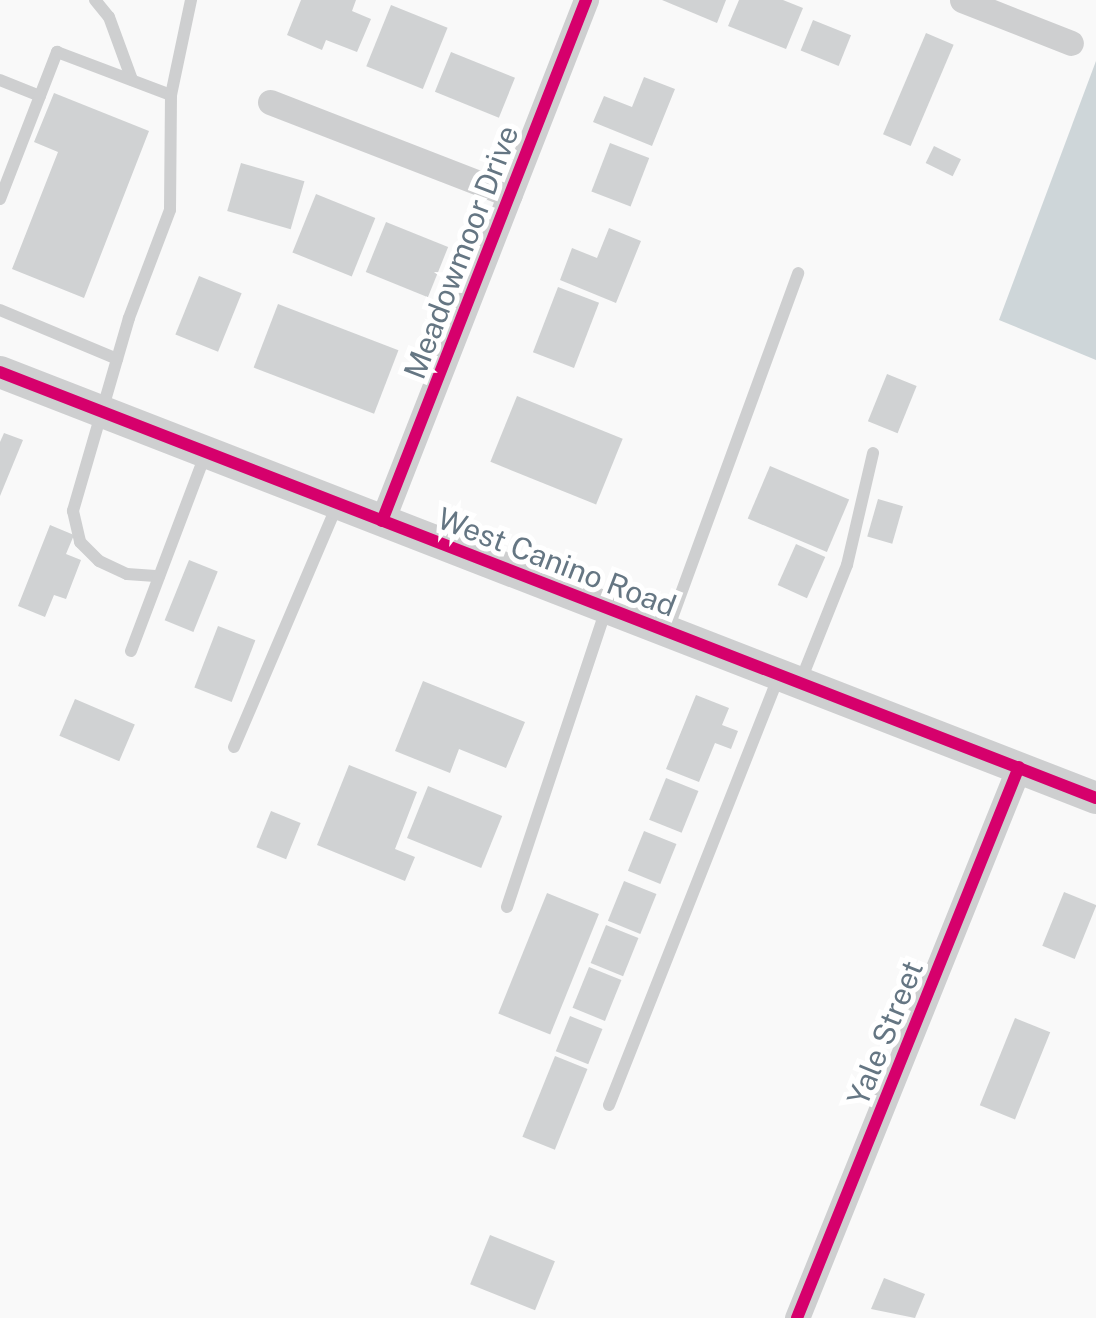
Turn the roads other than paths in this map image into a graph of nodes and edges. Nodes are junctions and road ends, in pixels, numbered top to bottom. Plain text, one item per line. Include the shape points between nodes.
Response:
1 (95, 0) edge
2 (191, 0) edge
3 (586, 0) edge
4 (962, 0) edge
5 (1071, 43) dead end
6 (0, 80) edge
7 (132, 80) junction
8 (171, 94) junction
9 (40, 96) junction
10 (270, 102) dead end
11 (510, 195) junction
12 (0, 199) edge
13 (798, 273) dead end
14 (0, 310) edge
15 (118, 359) junction
16 (0, 372) edge
17 (102, 412) junction
18 (206, 452) junction
19 (873, 453) dead end
20 (338, 504) junction
21 (382, 521) junction
22 (159, 576) junction
23 (606, 608) junction
24 (668, 632) junction
25 (132, 651) dead end
26 (790, 678) junction
27 (234, 747) dead end
28 (1019, 767) junction
29 (1096, 798) edge
30 (507, 907) dead end
31 (608, 1105) dead end
32 (797, 1318) edge

1 - 7 lane via 109,17
2 - 8 lane
3 - 11 street, Meadowmoor Drive
4 - 5 street
6 - 9 lane
7 - 8 lane
7 - 9 lane via 57,52
8 - 15 lane via 170,210
9 - 12 lane
10 - 11 street
11 - 21 street, Meadowmoor Drive
13 - 24 lane
14 - 15 lane
15 - 17 lane
16 - 17 street, West Canino Road
17 - 18 street, West Canino Road
17 - 22 lane via 76,484 80,542 126,574
18 - 20 street, West Canino Road
18 - 22 lane
19 - 26 lane via 847,565
20 - 21 street, West Canino Road
20 - 27 lane
21 - 23 street, West Canino Road
22 - 25 lane
23 - 24 street, West Canino Road
23 - 30 lane
24 - 26 street, West Canino Road
26 - 28 street, West Canino Road
26 - 31 lane
28 - 29 street, West Canino Road
28 - 32 street, Yale Street

